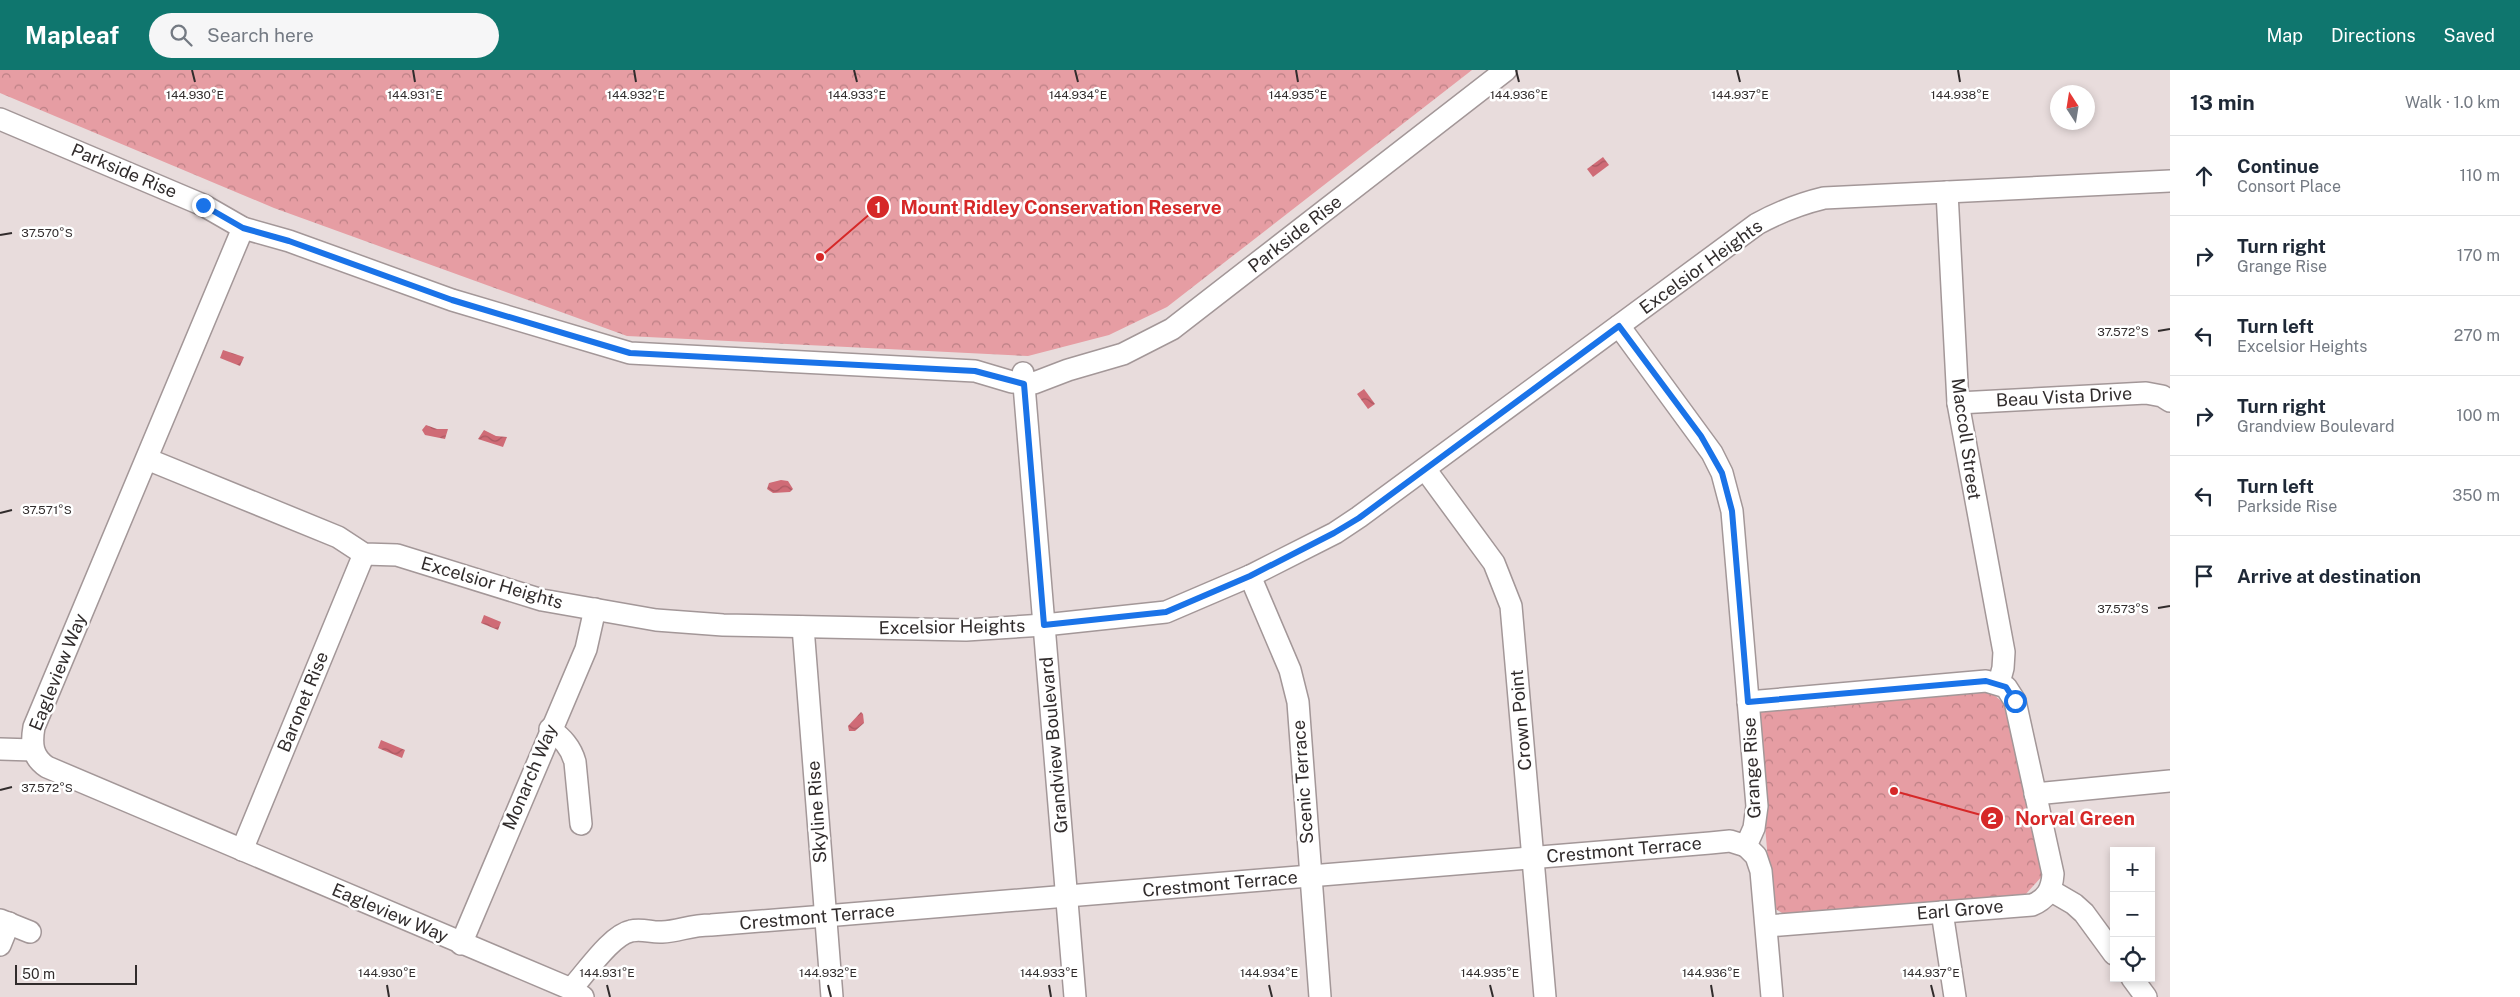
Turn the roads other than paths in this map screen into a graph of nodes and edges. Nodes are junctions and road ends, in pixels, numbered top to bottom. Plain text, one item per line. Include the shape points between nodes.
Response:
1 (1506, 70) edge
2 (0, 119) edge
3 (2170, 181) edge
4 (1947, 192) junction
5 (243, 228) junction
6 (1619, 326) junction
7 (1024, 378) junction
8 (2169, 400) edge
9 (1958, 403) junction
10 (147, 459) junction
11 (1425, 469) junction
12 (364, 554) junction
13 (1250, 576) junction
14 (595, 610) junction
15 (1044, 625) junction
16 (803, 627) junction
17 (1999, 683) junction
18 (1748, 702) junction
19 (550, 729) junction
20 (0, 749) edge
21 (32, 750) junction
22 (2170, 782) edge
23 (2035, 794) junction
24 (580, 824) dead end
25 (1746, 846) junction
26 (242, 850) junction
27 (1534, 858) junction
28 (1310, 876) junction
29 (2050, 890) junction
30 (1066, 896) junction
31 (1942, 912) junction
32 (825, 916) junction
33 (5, 921) edge
34 (1766, 926) junction
35 (30, 932) dead end
36 (461, 944) junction
37 (0, 945) edge
38 (2110, 949) edge
39 (2135, 982) edge
40 (577, 993) edge
41 (832, 997) edge
42 (1075, 997) edge
43 (1320, 997) edge
44 (1545, 997) edge
45 (1772, 997) edge
46 (1955, 997) edge
47 (2146, 997) edge

1 - 7 street, Parkside Rise via 1172,329 1123,354 1068,370 1055,369
2 - 5 street, Parkside Rise via 203,205
3 - 4 street, Excelsior Heights
4 - 6 street, Excelsior Heights via 1824,198 1780,212 1757,224
4 - 9 street, Maccoll Street
5 - 7 street, Parkside Rise via 289,241 452,300 630,353 975,371 991,368
5 - 10 street, Eagleview Way
6 - 11 street, Excelsior Heights
6 - 18 street, Grange Rise via 1701,436 1722,473 1732,511
7 - 15 street, Grandview Boulevard
8 - 9 street, Beau Vista Drive via 2146,393
9 - 17 street, Maccoll Street via 2004,652
10 - 12 street via 338,537
10 - 21 street, Eagleview Way via 34,727
11 - 13 street, Excelsior Heights via 1334,533
11 - 27 street, Crown Point via 1494,563 1511,606
12 - 14 street, Excelsior Heights via 397,555 542,600
12 - 26 street, Baronet Rise
13 - 15 street, Excelsior Heights via 1166,612
13 - 28 street, Scenic Terrace via 1298,702
14 - 16 street, Excelsior Heights via 683,624
14 - 19 street, Monarch Way via 586,649
15 - 16 street, Excelsior Heights via 966,630
15 - 30 street, Grandview Boulevard
16 - 32 street, Skyline Rise
17 - 18 street via 1986,681
17 - 23 street via 2010,691 2015,701
18 - 25 street, Grange Rise via 1757,806 1754,828
19 - 24 street via 572,752
19 - 36 street, Monarch Way
20 - 21 street
21 - 26 street, Eagleview Way via 47,767
22 - 23 street
23 - 29 street via 2053,874
25 - 27 street, Crestmont Terrace via 1730,841
25 - 34 street via 1759,862
26 - 36 street, Eagleview Way
27 - 28 street, Crestmont Terrace
27 - 44 street, Crown Point
28 - 30 street, Crestmont Terrace
28 - 43 street, Scenic Terrace
29 - 31 street, Earl Grove via 2032,905
29 - 38 street via 2084,913
30 - 32 street, Crestmont Terrace
30 - 42 street, Grandview Boulevard
31 - 34 street, Earl Grove
31 - 46 street
32 - 40 street, Crestmont Terrace via 623,933 614,940
32 - 41 street, Skyline Rise
33 - 35 street
33 - 37 street
34 - 45 street
36 - 40 street, Eagleview Way
39 - 47 street

